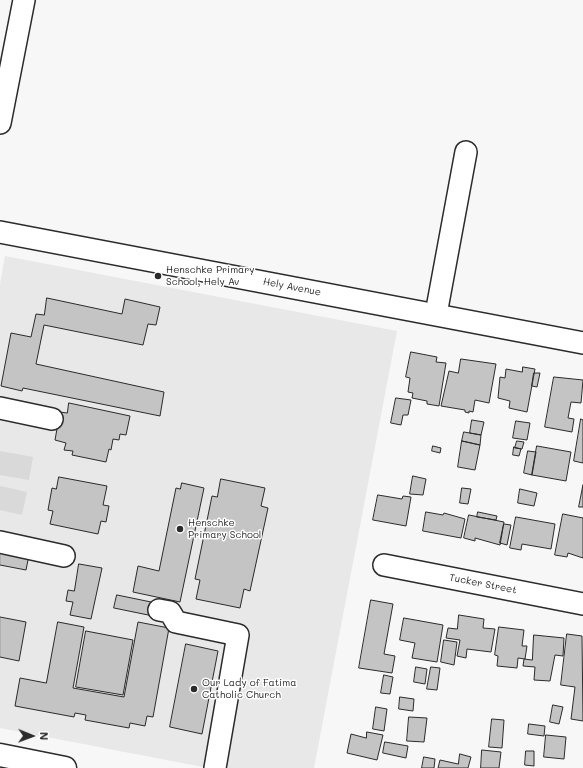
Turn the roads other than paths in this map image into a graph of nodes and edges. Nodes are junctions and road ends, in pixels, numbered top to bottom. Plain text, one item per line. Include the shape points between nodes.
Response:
1 (24, 0) edge
2 (0, 123) edge
3 (466, 152) dead end
4 (0, 232) edge
5 (436, 314) junction
6 (583, 343) edge
7 (0, 408) edge
8 (52, 419) dead end
9 (0, 542) edge
10 (64, 556) dead end
11 (384, 565) dead end
12 (583, 604) edge
13 (159, 610) dead end
14 (0, 755) edge
15 (65, 768) edge
16 (215, 768) edge

1 - 2 street
3 - 5 street
4 - 5 street, Hely Avenue
5 - 6 street, Hely Avenue
7 - 8 street
9 - 10 street
11 - 12 street, Tucker Street
13 - 16 street via 170,612 176,622 238,635
14 - 15 main road

